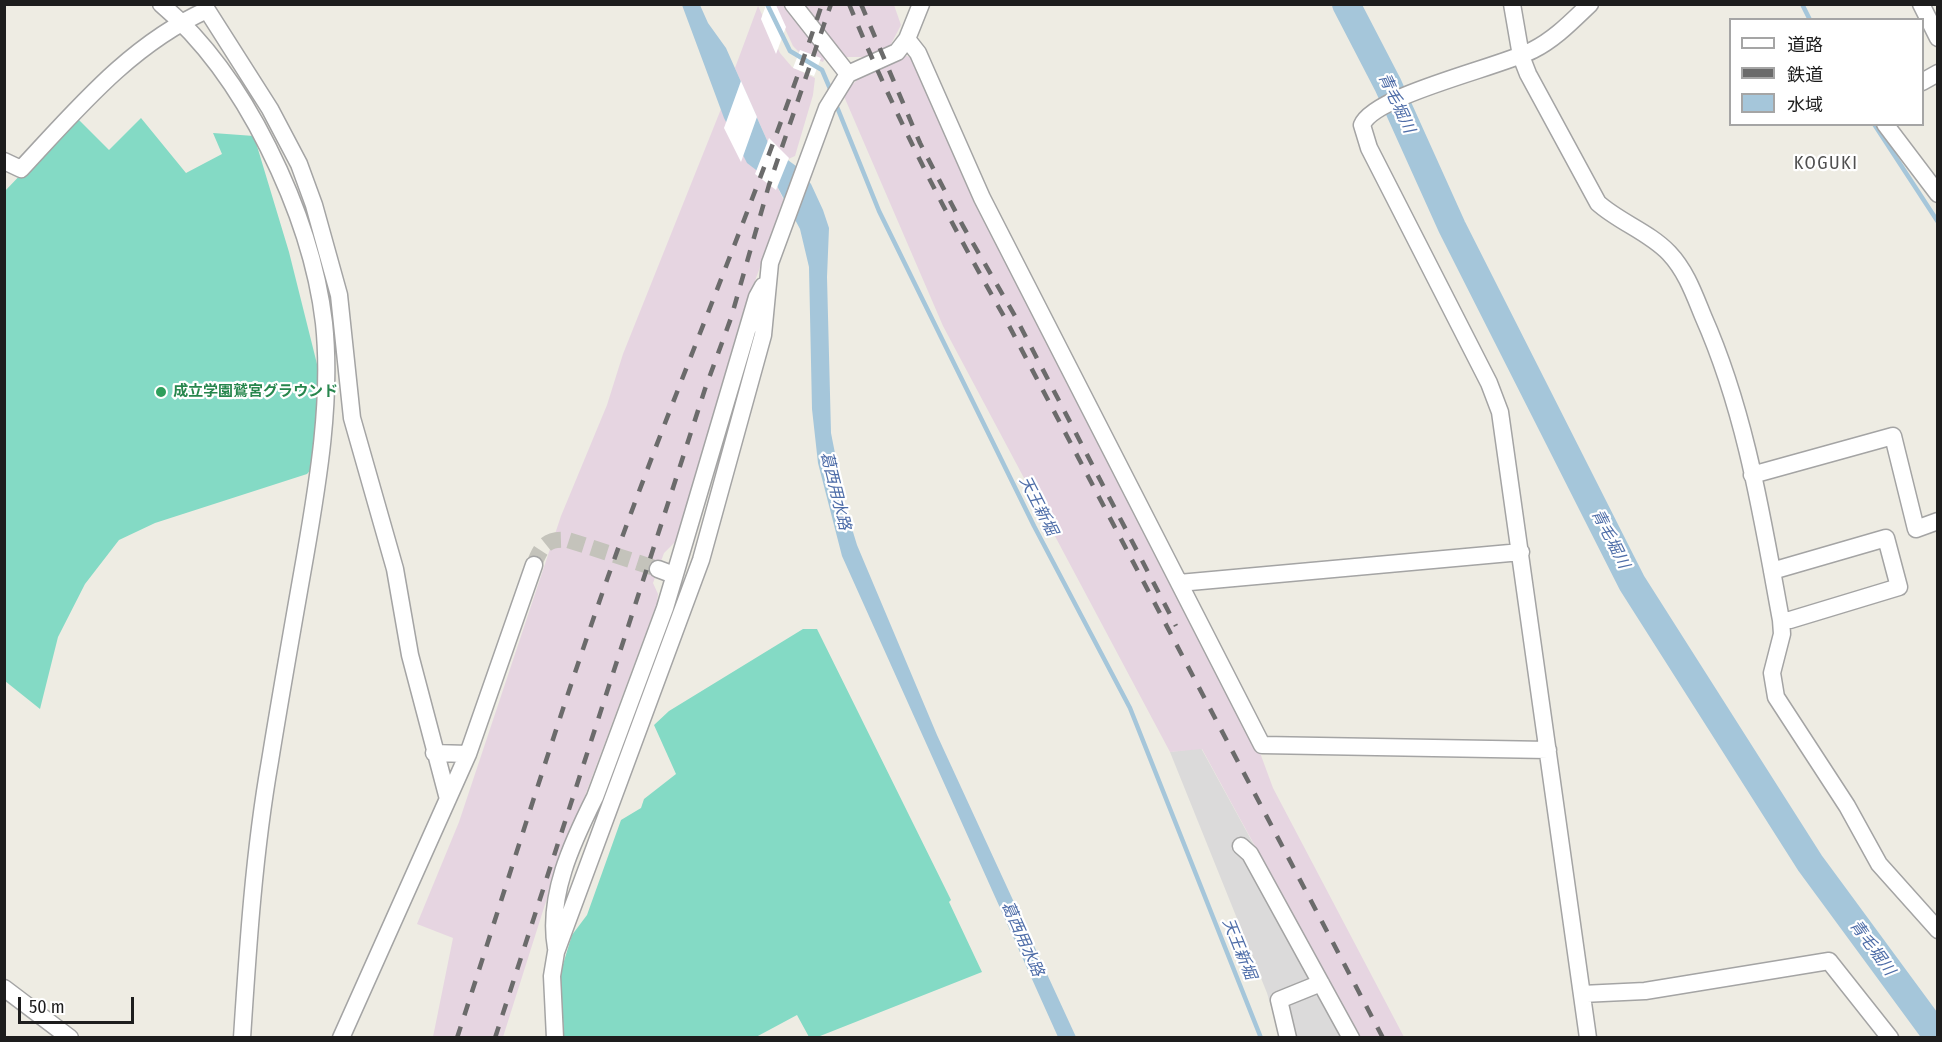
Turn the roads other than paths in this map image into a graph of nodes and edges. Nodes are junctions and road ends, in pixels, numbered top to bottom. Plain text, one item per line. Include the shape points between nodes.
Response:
1 (161, 4) edge
2 (793, 4) edge
3 (921, 4) edge
4 (1512, 4) edge
5 (1590, 4) edge
6 (1921, 4) edge
7 (181, 22) junction
8 (907, 39) junction
9 (1938, 39) edge
10 (1521, 56) junction
11 (1938, 74) edge
12 (844, 80) junction
13 (1924, 81) edge
14 (1887, 126) edge
15 (4, 161) edge
16 (1938, 194) edge
17 (768, 278) junction
18 (1752, 475) junction
19 (1938, 521) edge
20 (1521, 552) junction
21 (534, 564) tunnel mouth
22 (1772, 571) junction
23 (1179, 582) junction
24 (1781, 620) junction
25 (1548, 750) junction
26 (434, 753) junction
27 (468, 754) junction
28 (595, 797) junction
29 (447, 799) junction
30 (596, 843) junction
31 (1241, 846) dead end
32 (1938, 930) edge
33 (556, 952) junction
34 (1321, 983) junction
35 (4, 988) edge
36 (1582, 994) junction
37 (70, 1038) edge
38 (242, 1038) edge
39 (341, 1038) edge
40 (555, 1038) edge
41 (1288, 1038) edge
42 (1350, 1038) edge
43 (1588, 1038) edge
44 (1890, 1038) edge

1 - 7 street
2 - 12 street
3 - 8 street
4 - 10 street
5 - 10 street via 1547,42
6 - 9 street
7 - 15 street via 110,75 21,169
7 - 26 street via 207,10 270,109 299,164 314,205 339,295 354,427 395,569 401,613
7 - 38 street via 253,117 282,175 313,270 324,324 319,476 269,765 249,930
8 - 12 street via 897,52
8 - 23 street via 918,53 982,198
10 - 18 street via 1598,203 1659,244 1679,266 1717,347 1737,405
10 - 20 street via 1419,90 1371,114 1362,126 1369,148 1498,405
11 - 13 street
12 - 17 street via 827,108 770,262
14 - 16 street
17 - 28 street via 757,297
17 - 30 street via 763,335 701,560
18 - 19 street via 1893,436 1916,529
18 - 22 street
20 - 23 street
20 - 25 street
21 - 27 street
22 - 24 street
22 - 24 street via 1886,538 1899,587
23 - 25 street via 1262,745
24 - 32 street via 1782,634 1773,673 1776,697 1847,806 1879,864
25 - 36 street
26 - 27 street
26 - 29 street
27 - 29 street
28 - 30 street via 591,827
28 - 33 street via 558,890 552,927
29 - 39 street
30 - 33 street
31 - 34 street via 1250,854
33 - 40 street via 552,993
34 - 41 street via 1279,1000
34 - 42 street
35 - 37 street
36 - 43 street
36 - 44 street via 1646,991 1829,961

